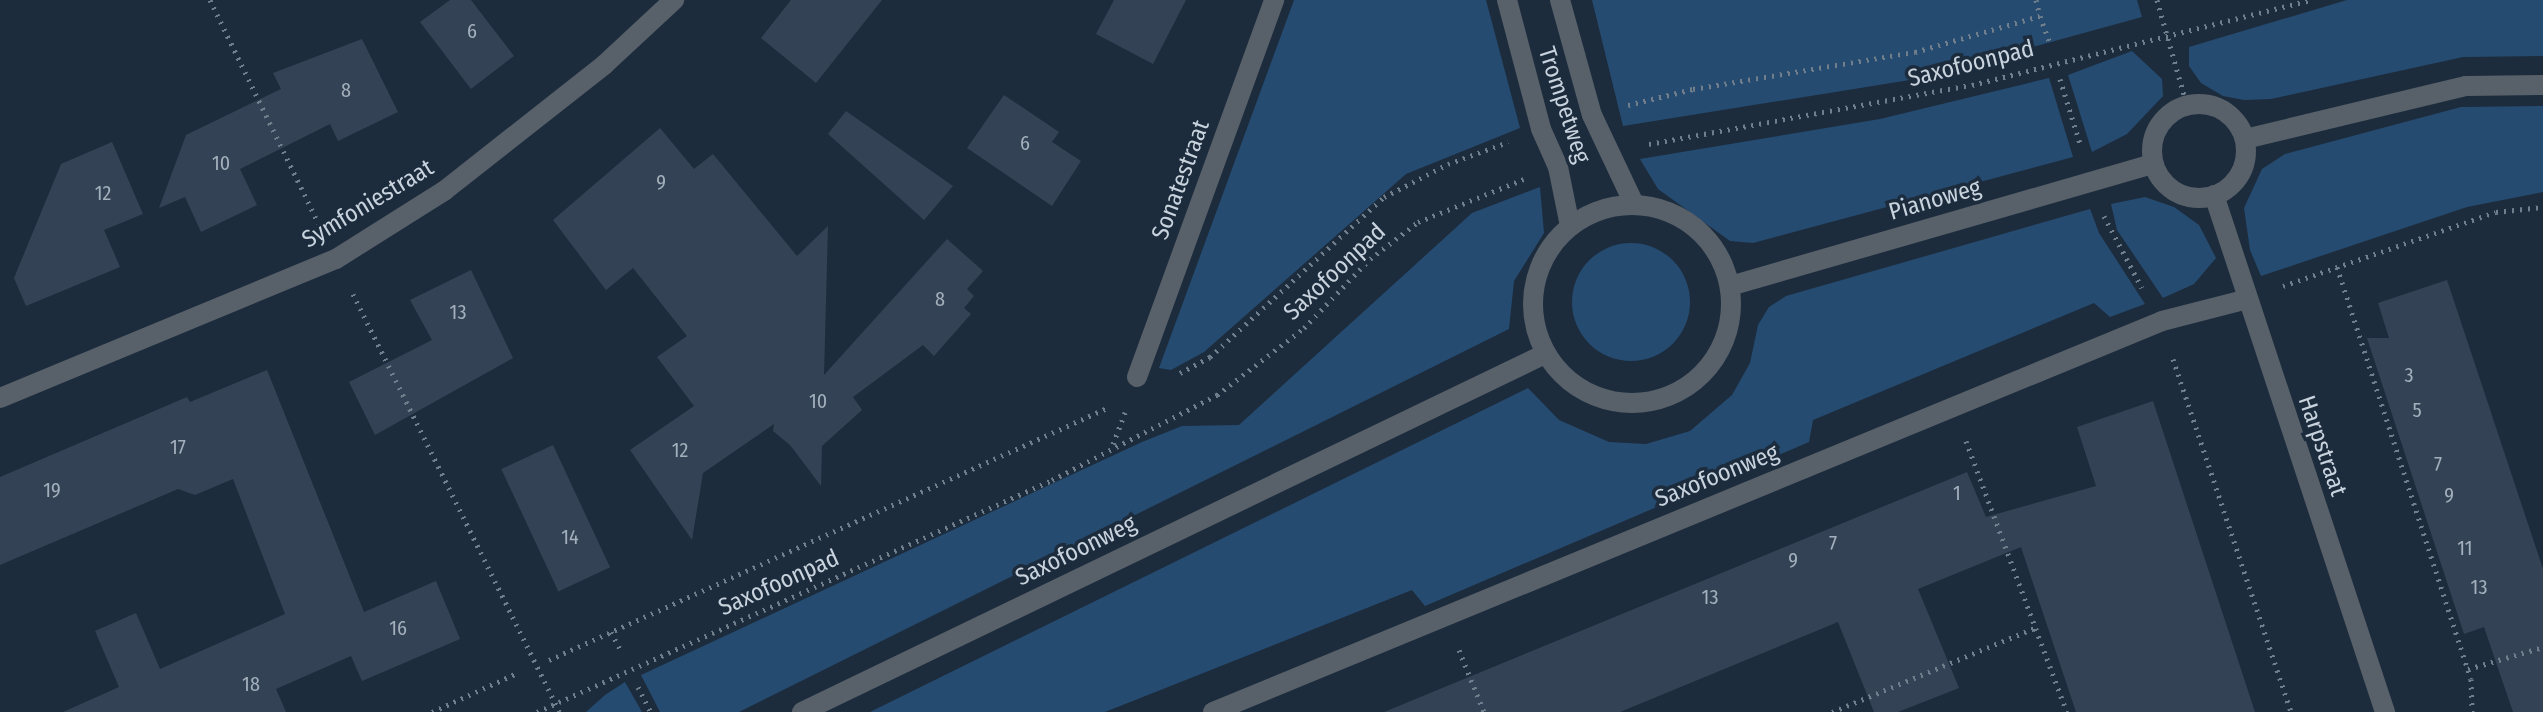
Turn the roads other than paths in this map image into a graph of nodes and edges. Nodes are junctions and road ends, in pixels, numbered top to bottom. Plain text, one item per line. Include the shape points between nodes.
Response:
1 (674, 0) edge
2 (1274, 0) edge
3 (1507, 0) edge
4 (1560, 0) edge
5 (2543, 85) edge
6 (2245, 139) junction
7 (2154, 164) junction
8 (2214, 195) junction
9 (1634, 204) junction
10 (1570, 226) junction
11 (1730, 286) junction
12 (2244, 300) junction
13 (1545, 354) junction
14 (1137, 377) dead end
15 (0, 398) edge
16 (802, 712) edge
17 (1213, 712) edge
18 (2385, 712) edge

1 - 15 street, Symfoniestraat via 604,65 444,191 336,259
2 - 14 street, Sonatestraat
3 - 10 street, Trompetweg via 1541,129 1558,167
4 - 9 street, Trompetweg via 1592,115
5 - 6 street via 2466,86
6 - 7 street via 2224,110 2187,105 2174,111 2155,134
6 - 8 street via 2243,167 2226,189
7 - 8 street via 2177,192
7 - 11 street, Pianoweg
8 - 12 street, Harpstraat
9 - 10 street via 1600,210
9 - 11 street via 1668,211 1696,228 1719,254
10 - 13 street via 1537,272 1532,299
11 - 13 street via 1727,332 1705,372 1680,391 1651,402 1620,403 1590,395 1565,378
12 - 17 street, Saxofoonweg via 2162,321
12 - 18 street, Harpstraat
13 - 16 street, Saxofoonweg

